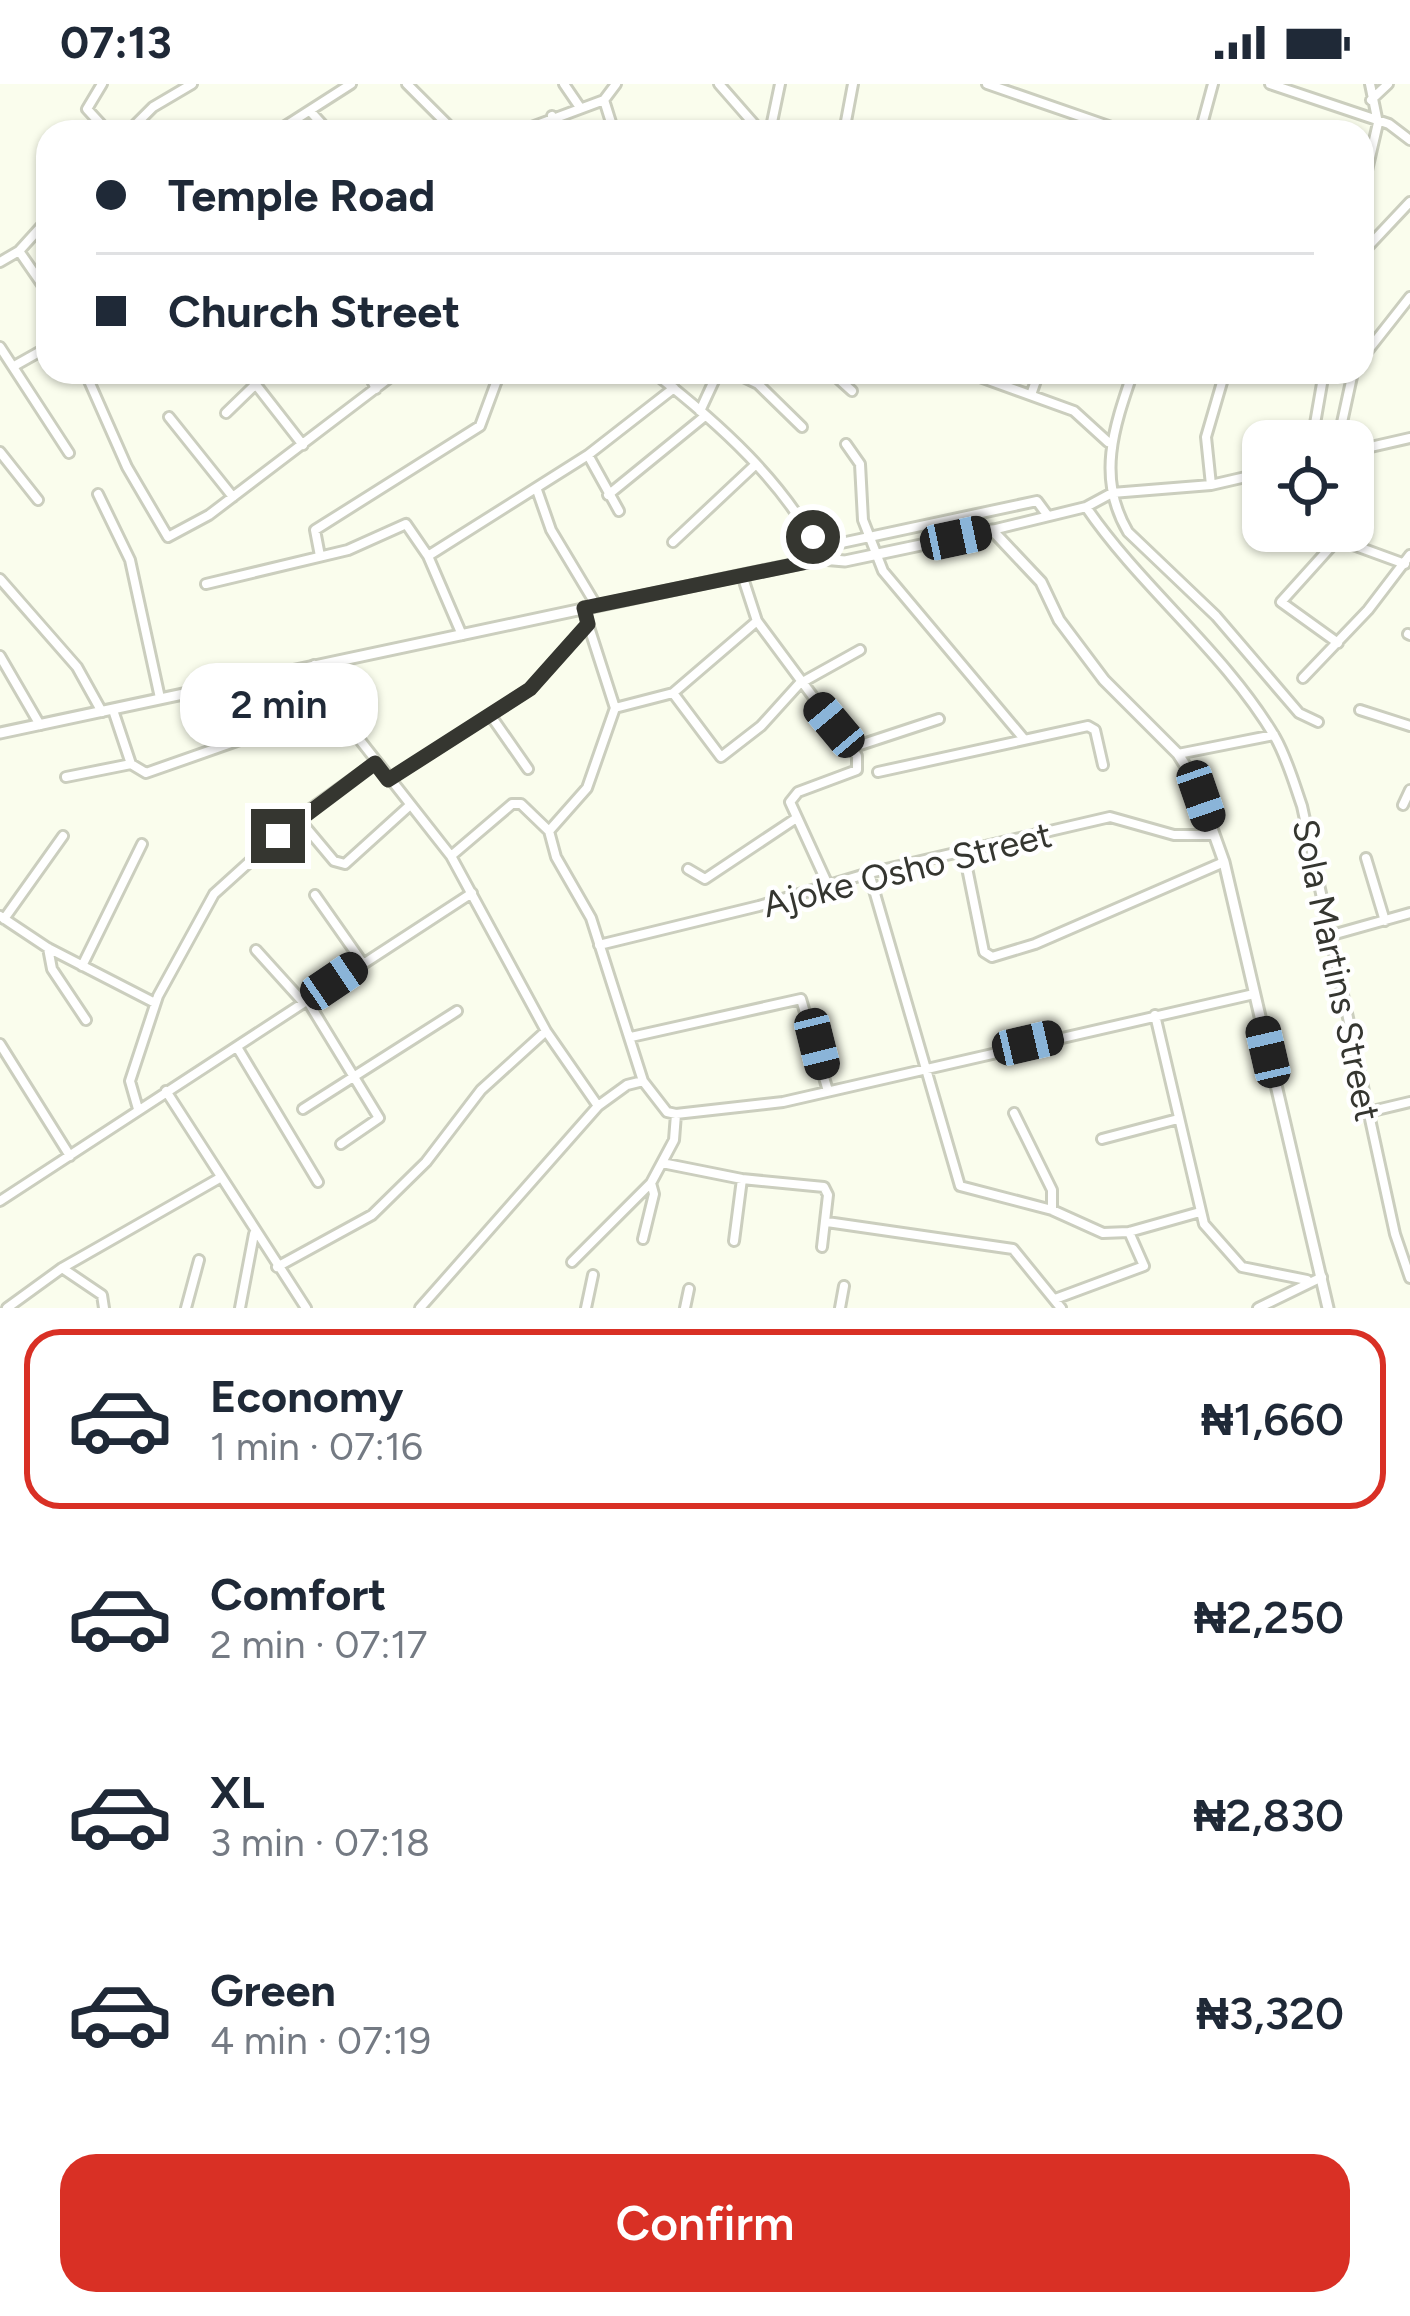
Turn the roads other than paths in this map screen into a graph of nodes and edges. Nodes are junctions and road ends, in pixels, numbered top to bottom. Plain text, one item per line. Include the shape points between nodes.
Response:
1 (103, 84) edge
2 (192, 84) edge
3 (351, 84) edge
4 (407, 84) edge
5 (564, 84) edge
6 (616, 84) edge
7 (718, 84) edge
8 (780, 84) edge
9 (853, 84) edge
10 (987, 84) edge
11 (1213, 84) edge
12 (1270, 84) edge
13 (1370, 84) edge
14 (1388, 84) edge
15 (604, 100) junction
16 (1370, 101) junction
17 (579, 106) junction
18 (310, 111) junction
19 (552, 116) junction
20 (97, 120) edge
21 (140, 120) edge
22 (295, 120) edge
23 (318, 120) edge
24 (442, 120) edge
25 (544, 120) edge
26 (554, 120) edge
27 (610, 120) edge
28 (754, 120) edge
29 (770, 120) edge
30 (846, 120) edge
31 (1091, 120) edge
32 (1203, 120) edge
33 (1367, 120) edge
34 (1374, 123) edge
35 (1378, 124) junction
36 (1410, 140) edge
37 (1374, 141) edge
38 (1410, 202) edge
39 (36, 232) edge
40 (1374, 240) edge
41 (19, 251) junction
42 (0, 262) edge
43 (36, 276) edge
44 (1410, 297) edge
45 (1374, 343) edge
46 (0, 347) edge
47 (36, 354) edge
48 (16, 365) junction
49 (90, 384) edge
50 (256, 384) joint
51 (374, 384) edge
52 (382, 384) edge
53 (496, 384) edge
54 (669, 384) edge
55 (714, 384) edge
56 (758, 384) edge
57 (844, 384) edge
58 (1006, 384) edge
59 (1035, 384) edge
60 (1128, 384) edge
61 (1221, 384) edge
62 (1322, 384) edge
63 (1350, 384) edge
64 (674, 388) junction
65 (376, 389) junction
66 (852, 391) dead end
67 (1032, 392) junction
68 (226, 413) dead end
69 (703, 414) junction
70 (169, 416) dead end
71 (1316, 420) edge
72 (1343, 420) edge
73 (802, 427) dead end
74 (1410, 438) edge
75 (1108, 442) junction
76 (846, 444) dead end
77 (303, 445) junction
78 (1374, 446) edge
79 (0, 452) edge
80 (69, 453) dead end
81 (588, 455) junction
82 (754, 466) junction
83 (1242, 478) edge
84 (1211, 485) junction
85 (537, 490) junction
86 (98, 494) dead end
87 (608, 494) junction
88 (1109, 494) junction
89 (233, 497) junction
90 (38, 500) dead end
91 (1088, 506) junction
92 (619, 512) dead end
93 (1048, 516) junction
94 (992, 530) junction
95 (868, 539) junction
96 (673, 542) dead end
97 (1374, 550) edge
98 (1326, 552) edge
99 (820, 554) junction
100 (878, 554) junction
101 (320, 556) junction
102 (428, 556) junction
103 (1408, 560) edge
104 (742, 575) junction
105 (0, 579) edge
106 (206, 584) dead end
107 (590, 606) junction
108 (758, 621) junction
109 (588, 624) junction
110 (462, 635) junction
111 (1338, 643) junction
112 (860, 650) dead end
113 (0, 656) edge
114 (314, 663) junction
115 (1303, 678) dead end
116 (799, 684) junction
117 (673, 693) junction
118 (160, 698) junction
119 (334, 707) junction
120 (615, 708) junction
121 (1360, 710) dead end
122 (108, 711) junction
123 (491, 716) junction
124 (939, 719) dead end
125 (1318, 722) dead end
126 (40, 724) junction
127 (1410, 726) edge
128 (0, 733) edge
129 (1274, 736) junction
130 (1024, 739) junction
131 (851, 748) junction
132 (1178, 754) junction
133 (375, 763) junction
134 (131, 764) junction
135 (1103, 765) dead end
136 (528, 769) dead end
137 (878, 772) dead end
138 (66, 777) dead end
139 (388, 780) junction
140 (1410, 790) edge
141 (1403, 805) dead end
142 (408, 807) junction
143 (298, 818) junction
144 (795, 819) junction
145 (549, 831) junction
146 (1214, 835) junction
147 (63, 836) dead end
148 (142, 844) dead end
149 (964, 854) junction
150 (451, 856) junction
151 (1366, 858) dead end
152 (1224, 862) junction
153 (688, 869) dead end
154 (869, 873) junction
155 (828, 885) junction
156 (472, 893) junction
157 (315, 895) dead end
158 (1410, 913) edge
159 (2, 918) edge
160 (1385, 921) junction
161 (1332, 934) junction
162 (599, 945) junction
163 (48, 948) junction
164 (256, 950) dead end
165 (362, 962) junction
166 (82, 966) junction
167 (1254, 994) junction
168 (305, 1001) junction
169 (155, 1003) junction
170 (457, 1011) dead end
171 (1155, 1016) junction
172 (86, 1020) dead end
173 (546, 1031) junction
174 (631, 1037) junction
175 (0, 1044) edge
176 (237, 1047) junction
177 (922, 1067) junction
178 (355, 1076) junction
179 (643, 1082) junction
180 (166, 1091) junction
181 (828, 1091) junction
182 (1410, 1102) edge
183 (598, 1106) junction
184 (138, 1109) junction
185 (303, 1109) dead end
186 (1368, 1112) junction
187 (671, 1113) junction
188 (1014, 1113) dead end
189 (1178, 1119) junction
190 (1102, 1139) dead end
191 (341, 1144) dead end
192 (70, 1156) junction
193 (662, 1163) junction
194 (218, 1179) junction
195 (742, 1179) junction
196 (318, 1182) dead end
197 (651, 1183) junction
198 (0, 1201) edge
199 (1052, 1210) junction
200 (1200, 1212) junction
201 (827, 1222) junction
202 (254, 1232) junction
203 (1129, 1232) junction
204 (643, 1239) dead end
205 (734, 1241) dead end
206 (822, 1246) dead end
207 (199, 1260) dead end
208 (572, 1262) dead end
209 (277, 1267) junction
210 (62, 1268) junction
211 (593, 1275) dead end
212 (1322, 1277) junction
213 (1410, 1278) edge
214 (1307, 1280) junction
215 (844, 1286) dead end
216 (689, 1288) dead end
217 (1058, 1304) edge
218 (7, 1308) edge
219 (104, 1308) edge
220 (186, 1308) edge
221 (240, 1308) edge
222 (306, 1308) edge
223 (420, 1308) edge
224 (586, 1308) edge
225 (685, 1308) edge
226 (840, 1308) edge
227 (1258, 1308) edge
228 (1328, 1308) edge

1 - 20 street via 87,109
2 - 21 street
3 - 18 street
4 - 24 street
5 - 17 street
6 - 15 street
7 - 28 street
8 - 29 street
9 - 30 street
10 - 31 street
11 - 32 street
12 - 33 street
13 - 16 street
14 - 16 street
15 - 17 street
15 - 27 street
16 - 35 street
17 - 19 street
18 - 22 street
18 - 23 street
19 - 25 street
19 - 26 street
34 - 35 street
35 - 36 street
35 - 37 street
38 - 40 street
39 - 41 street
41 - 42 street
41 - 43 street
44 - 45 street
46 - 48 street
47 - 48 street
48 - 80 street
49 - 89 street via 170,537
50 - 68 street
50 - 77 street
51 - 65 street
52 - 65 street
53 - 101 street via 480,426 315,530
54 - 64 street
55 - 69 street
56 - 73 street
57 - 66 street
58 - 67 street
59 - 67 street
60 - 75 street
61 - 84 street via 1206,437
62 - 71 street
63 - 72 street
64 - 69 street
64 - 81 street
65 - 77 street
67 - 75 street via 1074,411
69 - 82 street
69 - 87 street
70 - 89 street
74 - 78 street
75 - 88 street
76 - 95 street via 860,464
77 - 89 street
79 - 90 street
81 - 85 street
81 - 87 street
82 - 96 street
82 - 99 street
83 - 84 street
84 - 88 street
85 - 102 street
85 - 107 street
86 - 118 street via 130,560
87 - 92 street
88 - 91 street
88 - 125 street via 1127,532 1216,616 1299,713
91 - 93 street
91 - 129 street, Sola Martins Street via 1114,548 1234,679
93 - 94 street
93 - 95 street via 1037,501
94 - 100 street
94 - 132 street via 1041,582 1104,680
95 - 99 street
95 - 100 street
97 - 103 street
98 - 111 street via 1281,602
99 - 100 street via 845,561
99 - 104 street
100 - 130 street via 883,571
101 - 102 street via 406,524
101 - 106 street
102 - 110 street
103 - 111 street
104 - 107 street
104 - 108 street
105 - 122 street
107 - 109 street
107 - 110 street
108 - 116 street
108 - 117 street
109 - 120 street
109 - 123 street via 530,689
110 - 114 street
111 - 115 street
112 - 116 street
113 - 126 street
114 - 118 street
114 - 119 street
116 - 117 street via 722,757
116 - 131 street
117 - 120 street
118 - 122 street
119 - 133 street
119 - 134 street via 146,773
120 - 145 street via 586,788
121 - 127 street
122 - 126 street
122 - 134 street
123 - 136 street
123 - 139 street
124 - 131 street
126 - 128 street
129 - 132 street
129 - 161 street, Sola Martins Street via 1302,806
130 - 135 street via 1092,728
130 - 137 street
131 - 144 street via 857,770 793,796
132 - 146 street
133 - 139 street
133 - 143 street
134 - 138 street
139 - 142 street
140 - 141 street
142 - 143 street via 345,864
142 - 150 street
143 - 169 street via 214,894
144 - 153 street via 705,878
144 - 155 street
145 - 150 street via 512,804
145 - 162 street
146 - 149 street, Ajoke Osho Street via 1174,835 1110,817
146 - 152 street
147 - 159 street
148 - 166 street
149 - 152 street via 984,952 992,957
149 - 154 street, Ajoke Osho Street
150 - 156 street
151 - 160 street
152 - 167 street
154 - 155 street, Ajoke Osho Street
154 - 177 street
155 - 162 street, Ajoke Osho Street
156 - 165 street
156 - 173 street
157 - 165 street
158 - 160 street
159 - 163 street
160 - 161 street
161 - 186 street, Sola Martins Street
162 - 174 street
163 - 166 street
163 - 172 street via 52,969
164 - 168 street
165 - 168 street
166 - 169 street
167 - 171 street
167 - 212 street
168 - 176 street
168 - 178 street
169 - 184 street via 130,1081
170 - 178 street
171 - 177 street
171 - 189 street
173 - 183 street
173 - 209 street via 481,1090 372,1215
174 - 179 street
174 - 181 street via 801,999
175 - 192 street
176 - 180 street
176 - 196 street
177 - 181 street
177 - 199 street via 960,1186
178 - 185 street
178 - 191 street via 379,1118
179 - 183 street
179 - 187 street
180 - 184 street
180 - 194 street
181 - 187 street
182 - 186 street
183 - 223 street
184 - 192 street
186 - 213 street, Sola Martins Street
187 - 193 street via 674,1140
188 - 199 street via 1052,1190
189 - 190 street
189 - 200 street
192 - 198 street
193 - 195 street
193 - 197 street
194 - 202 street
194 - 210 street
195 - 201 street via 824,1186
195 - 205 street
197 - 204 street
197 - 208 street
199 - 203 street via 1093,1231
200 - 203 street
200 - 214 street via 1242,1267
201 - 206 street
201 - 217 street via 1013,1249
202 - 209 street
202 - 221 street
203 - 217 street via 1144,1266
207 - 220 street
209 - 222 street
210 - 218 street
210 - 219 street via 102,1294
211 - 224 street
212 - 214 street
212 - 228 street
214 - 227 street
215 - 226 street
216 - 225 street

